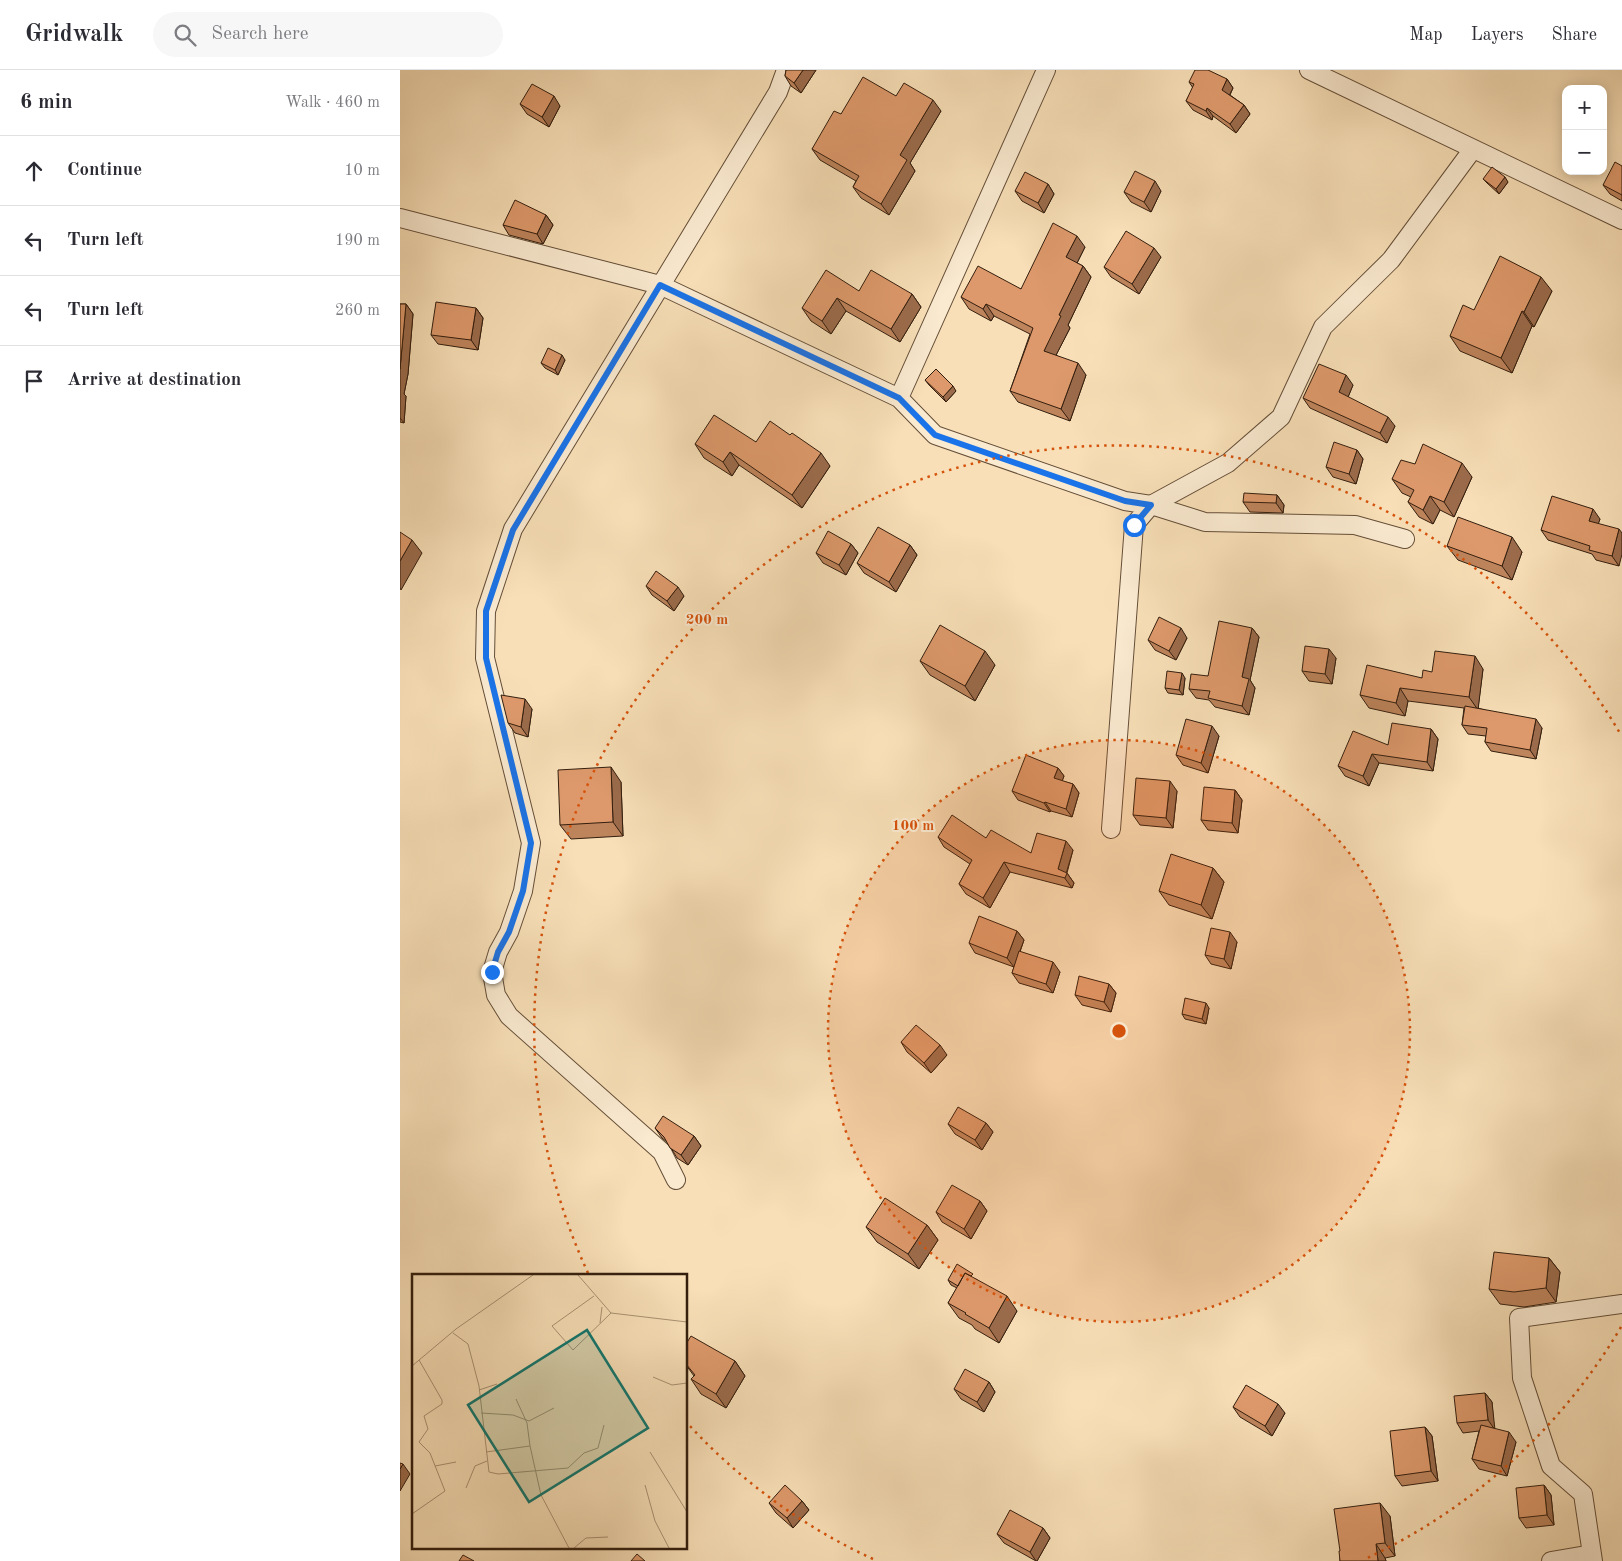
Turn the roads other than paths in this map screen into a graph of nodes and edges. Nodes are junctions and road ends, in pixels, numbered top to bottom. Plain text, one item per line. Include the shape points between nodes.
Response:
1 (786, 70) edge
2 (1046, 70) edge
3 (1309, 70) edge
4 (1473, 149) junction
5 (400, 218) edge
6 (1622, 220) edge
7 (660, 285) junction
8 (899, 398) junction
9 (1151, 505) junction
10 (1405, 539) dead end
11 (1111, 828) dead end
12 (676, 1180) dead end
13 (1622, 1304) edge
14 (1593, 1557) edge
15 (1551, 1561) edge

1 - 7 street via 778,92
2 - 8 street
3 - 4 street
4 - 6 street
4 - 9 street via 1391,260 1323,327 1281,417 1228,463
5 - 7 street
7 - 8 street
7 - 12 street via 513,530 486,611 486,658 531,843 523,891 492,972 496,995 509,1016 662,1152
8 - 9 street via 935,435 1125,501
9 - 10 street via 1205,522 1355,525
9 - 11 street via 1134,525
13 - 14 street via 1519,1318 1522,1378 1551,1466 1583,1494
14 - 15 street

